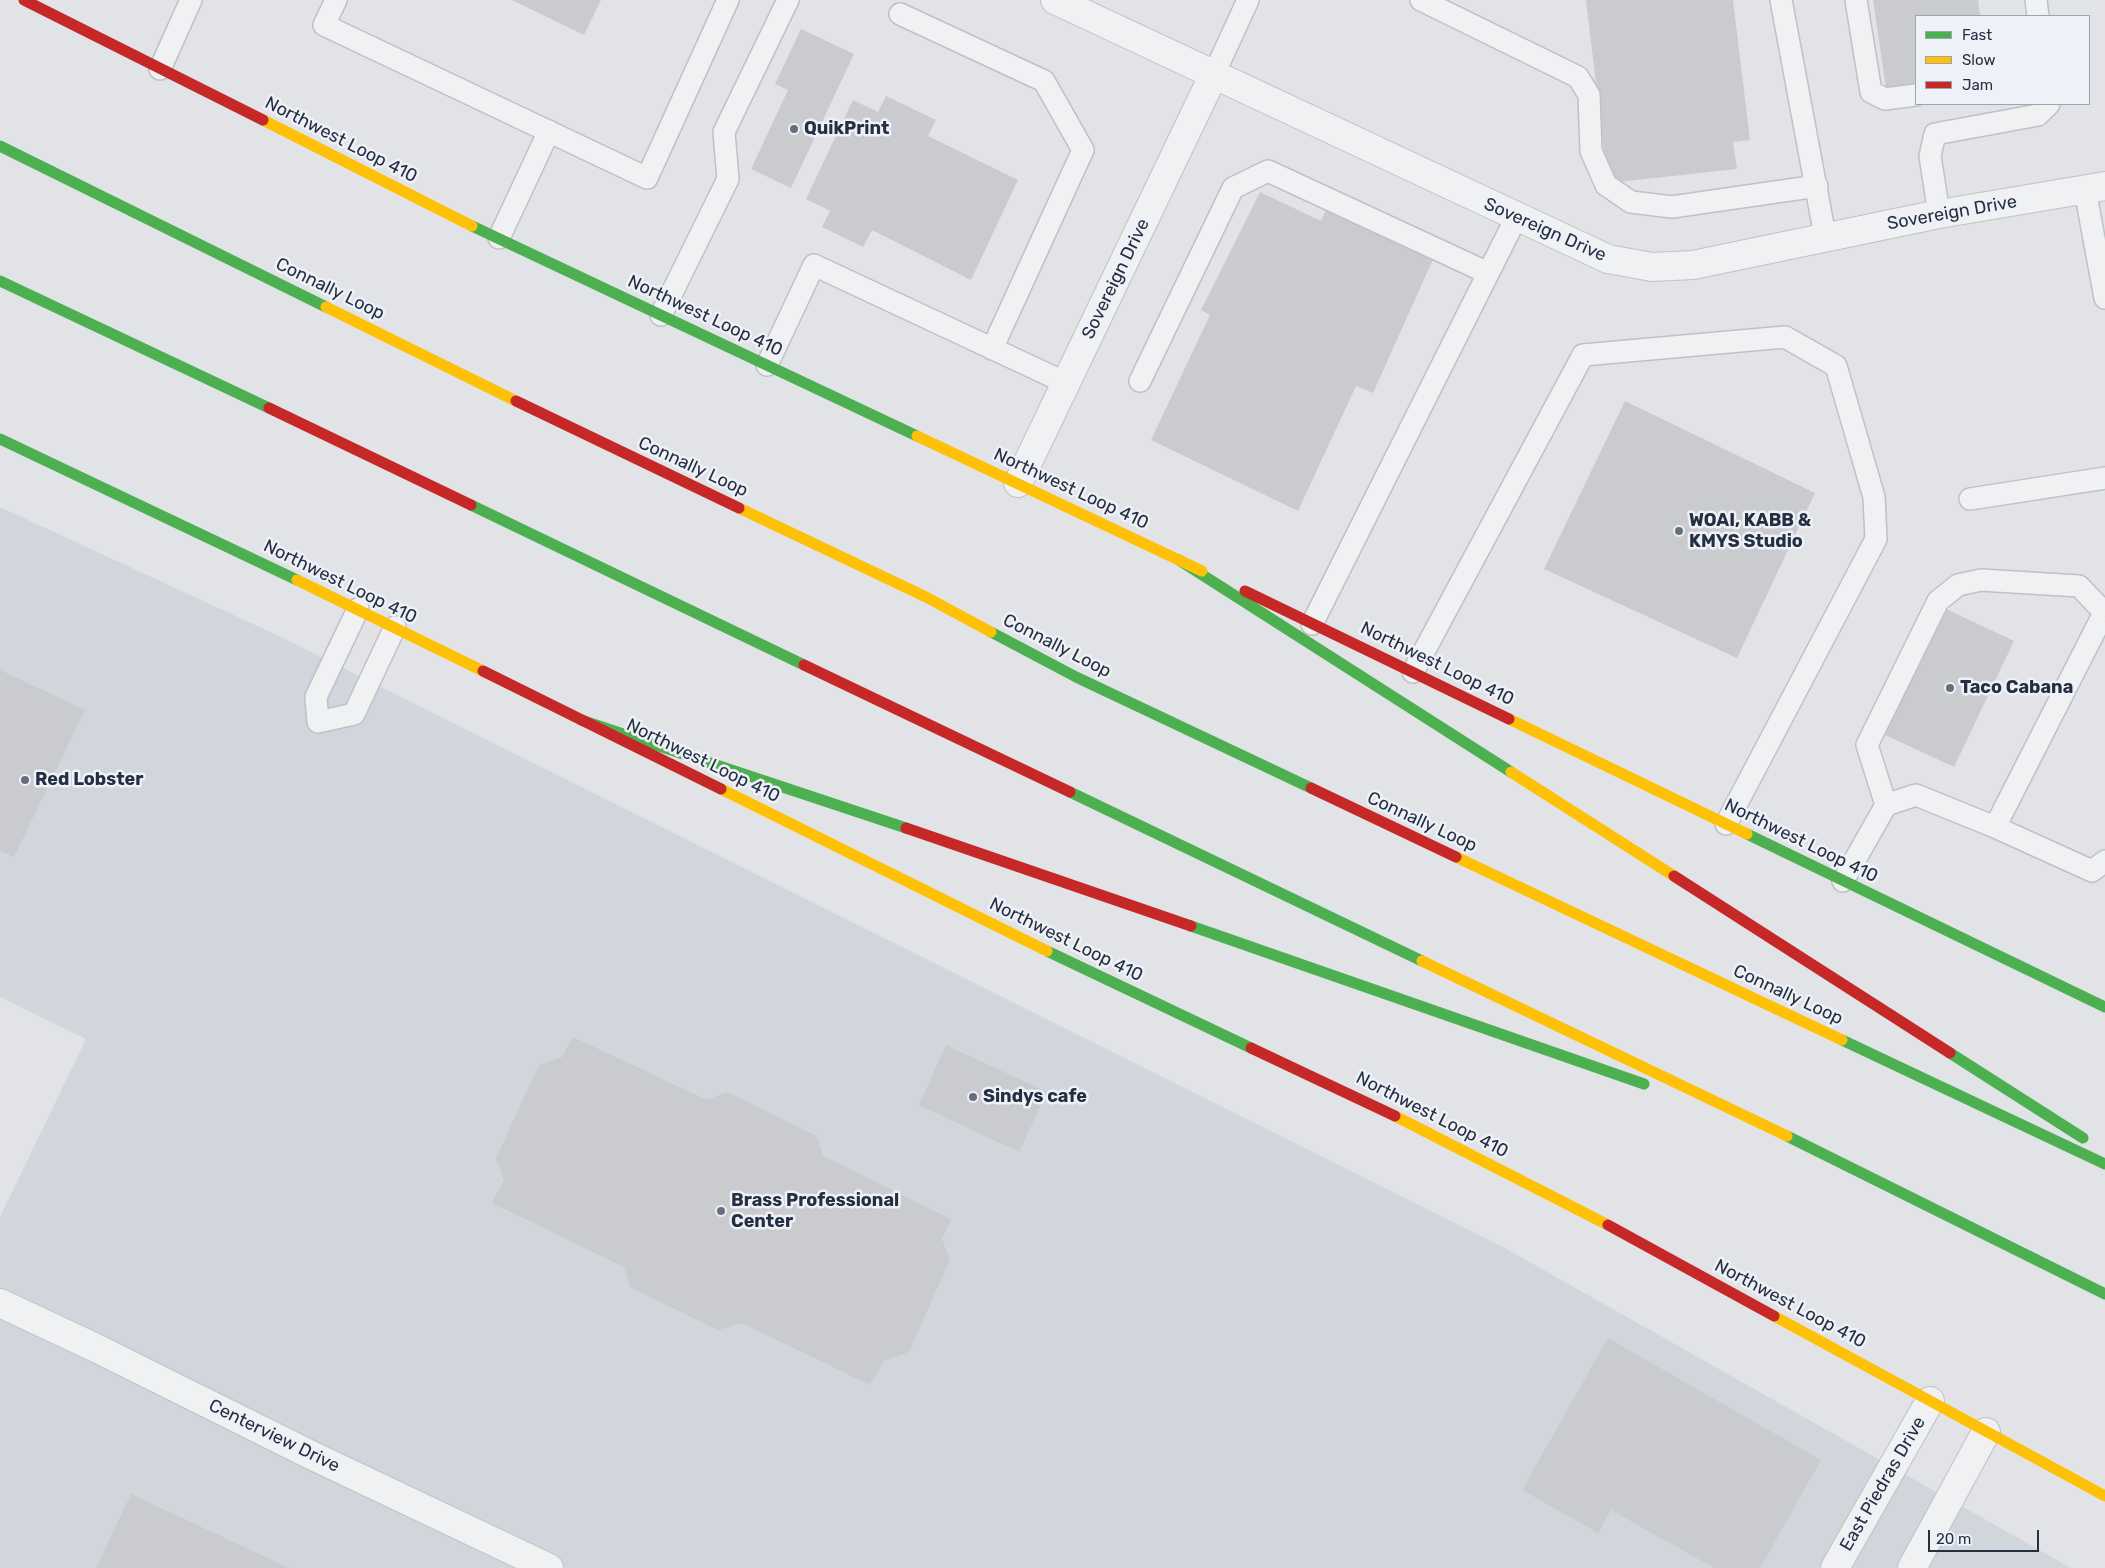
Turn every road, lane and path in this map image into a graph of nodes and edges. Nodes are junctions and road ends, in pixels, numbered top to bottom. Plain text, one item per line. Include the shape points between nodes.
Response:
1 (24, 0) edge
2 (191, 0) edge
3 (336, 0) edge
4 (728, 0) edge
5 (788, 0) edge
6 (1055, 0) edge
7 (1248, 0) edge
8 (1421, 0) edge
9 (1781, 0) edge
10 (1856, 0) edge
11 (2036, 0) edge
12 (900, 14) dead end
13 (2038, 15) edge
14 (160, 69) junction
15 (1214, 74) junction
16 (1915, 95) edge
17 (2048, 105) edge
18 (549, 131) junction
19 (0, 146) edge
20 (1817, 186) junction
21 (2095, 188) edge
22 (1939, 214) junction
23 (1516, 218) junction
24 (1825, 236) junction
25 (498, 238) junction
26 (1488, 273) junction
27 (0, 281) edge
28 (2105, 298) edge
29 (661, 315) junction
30 (992, 349) junction
31 (767, 365) junction
32 (1140, 381) dead end
33 (1066, 383) junction
34 (0, 439) edge
35 (2105, 478) edge
36 (1018, 483) junction
37 (1970, 499) dead end
38 (1179, 560) junction
39 (358, 609) junction
40 (2104, 611) edge
41 (1312, 624) junction
42 (396, 627) junction
43 (1413, 672) junction
44 (581, 720) junction
45 (1886, 805) junction
46 (1726, 824) junction
47 (1995, 827) junction
48 (2105, 861) edge
49 (1843, 881) junction
50 (2105, 1007) edge
51 (1659, 1090) dead end
52 (1678, 1096) dead end
53 (1772, 1129) junction
54 (2097, 1146) dead end
55 (2105, 1164) edge
56 (2105, 1294) edge
57 (0, 1303) edge
58 (1930, 1401) junction
59 (1986, 1432) junction
60 (2105, 1496) edge
61 (549, 1568) edge
62 (1835, 1568) edge
63 (1912, 1568) edge

1 - 14 main road, Northwest Loop 410
2 - 14 lane
3 - 18 lane via 324,25
4 - 18 lane via 647,178
5 - 29 lane via 724,132 728,179
6 - 15 street, Sovereign Drive
7 - 15 lane
8 - 20 lane via 1578,77 1589,96 1591,151 1606,185 1631,202 1672,207
9 - 20 lane
10 - 16 lane via 1871,92 1885,100
11 - 13 lane
12 - 30 lane via 1044,81 1083,150
14 - 25 main road, Northwest Loop 410
15 - 23 street, Sovereign Drive
15 - 33 street, Sovereign Drive
17 - 22 lane via 2038,115 1935,134 1930,156
18 - 25 lane
19 - 55 main road, Connally Loop via 597,441 926,597 1076,677
20 - 24 lane
21 - 22 street, Sovereign Drive
21 - 28 lane
22 - 24 street, Sovereign Drive
23 - 24 street, Sovereign Drive via 1608,259 1652,268 1694,265
23 - 26 lane
25 - 29 main road, Northwest Loop 410
26 - 32 lane via 1268,172 1232,188
26 - 41 lane
27 - 53 main road
29 - 31 main road, Northwest Loop 410
30 - 31 lane via 814,265
30 - 33 lane
31 - 36 main road, Northwest Loop 410
33 - 36 street, Sovereign Drive
34 - 39 main road, Northwest Loop 410
35 - 37 lane
36 - 38 main road, Northwest Loop 410
38 - 41 main road, Northwest Loop 410
38 - 54 main road
39 - 42 main road, Northwest Loop 410
39 - 42 lane via 316,697 318,722 354,714
40 - 45 lane via 2079,586 1981,580 1958,585 1938,601 1867,746
40 - 47 lane
41 - 43 main road, Northwest Loop 410
42 - 44 main road, Northwest Loop 410
43 - 46 main road, Northwest Loop 410
43 - 46 lane via 1583,355 1785,337 1836,366 1874,497 1876,539
44 - 51 main road via 992,856
44 - 58 main road, Northwest Loop 410 via 1050,952 1415,1126 1639,1241
45 - 47 lane via 1916,795
45 - 49 lane
46 - 49 main road, Northwest Loop 410
47 - 48 lane via 2092,871
49 - 50 main road, Northwest Loop 410
52 - 53 main road
53 - 56 main road
57 - 61 street, Centerview Drive
58 - 59 main road, Northwest Loop 410
58 - 62 street, East Piedras Drive
59 - 60 main road, Northwest Loop 410
59 - 63 street

